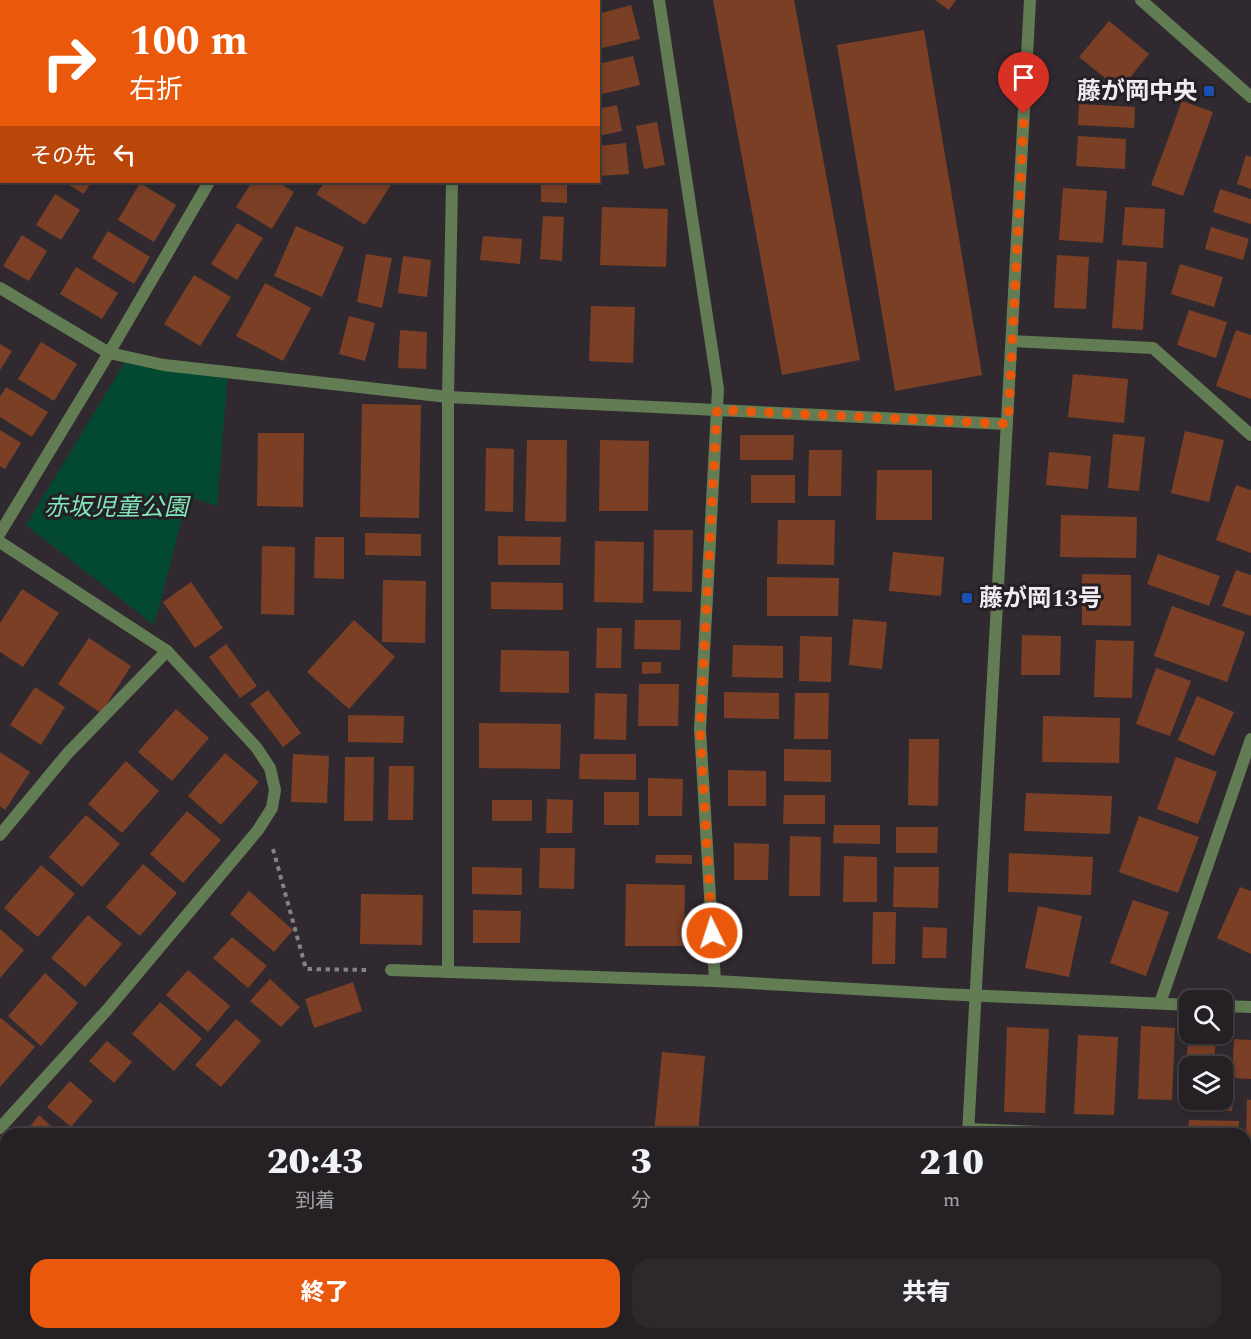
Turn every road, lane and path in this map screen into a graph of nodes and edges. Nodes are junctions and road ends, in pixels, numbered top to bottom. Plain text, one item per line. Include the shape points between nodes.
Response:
1 (659, 0) edge
2 (1030, 0) edge
3 (1141, 0) edge
4 (1251, 97) edge
5 (208, 183) edge
6 (452, 183) edge
7 (0, 288) edge
8 (1012, 341) junction
9 (109, 353) junction
10 (448, 397) junction
11 (717, 410) junction
12 (1008, 424) junction
13 (1251, 435) edge
14 (0, 533) edge
15 (0, 542) edge
16 (167, 651) junction
17 (1251, 740) edge
18 (258, 830) junction
19 (0, 835) edge
20 (391, 970) joint
21 (448, 972) junction
22 (715, 981) junction
23 (975, 995) junction
24 (1160, 1003) junction
25 (1179, 1004) edge
26 (1233, 1006) edge
27 (1251, 1007) edge
28 (0, 1128) edge
29 (968, 1128) edge

1 - 11 street via 718,389
2 - 8 street
3 - 4 street
5 - 9 street
6 - 10 street
7 - 9 street
8 - 12 street
8 - 13 street via 1153,348
9 - 10 street via 164,365
9 - 14 street
10 - 11 street
10 - 21 street
11 - 12 street
11 - 22 street via 700,729
12 - 23 street
15 - 16 street
16 - 18 street via 256,747 270,768 275,790 272,808
16 - 19 street via 67,754
17 - 24 street
18 - 20 path via 274,851 306,969
18 - 28 street via 107,1010
20 - 21 street
21 - 22 street
22 - 23 street
23 - 24 street
23 - 29 street
24 - 25 street
26 - 27 street

